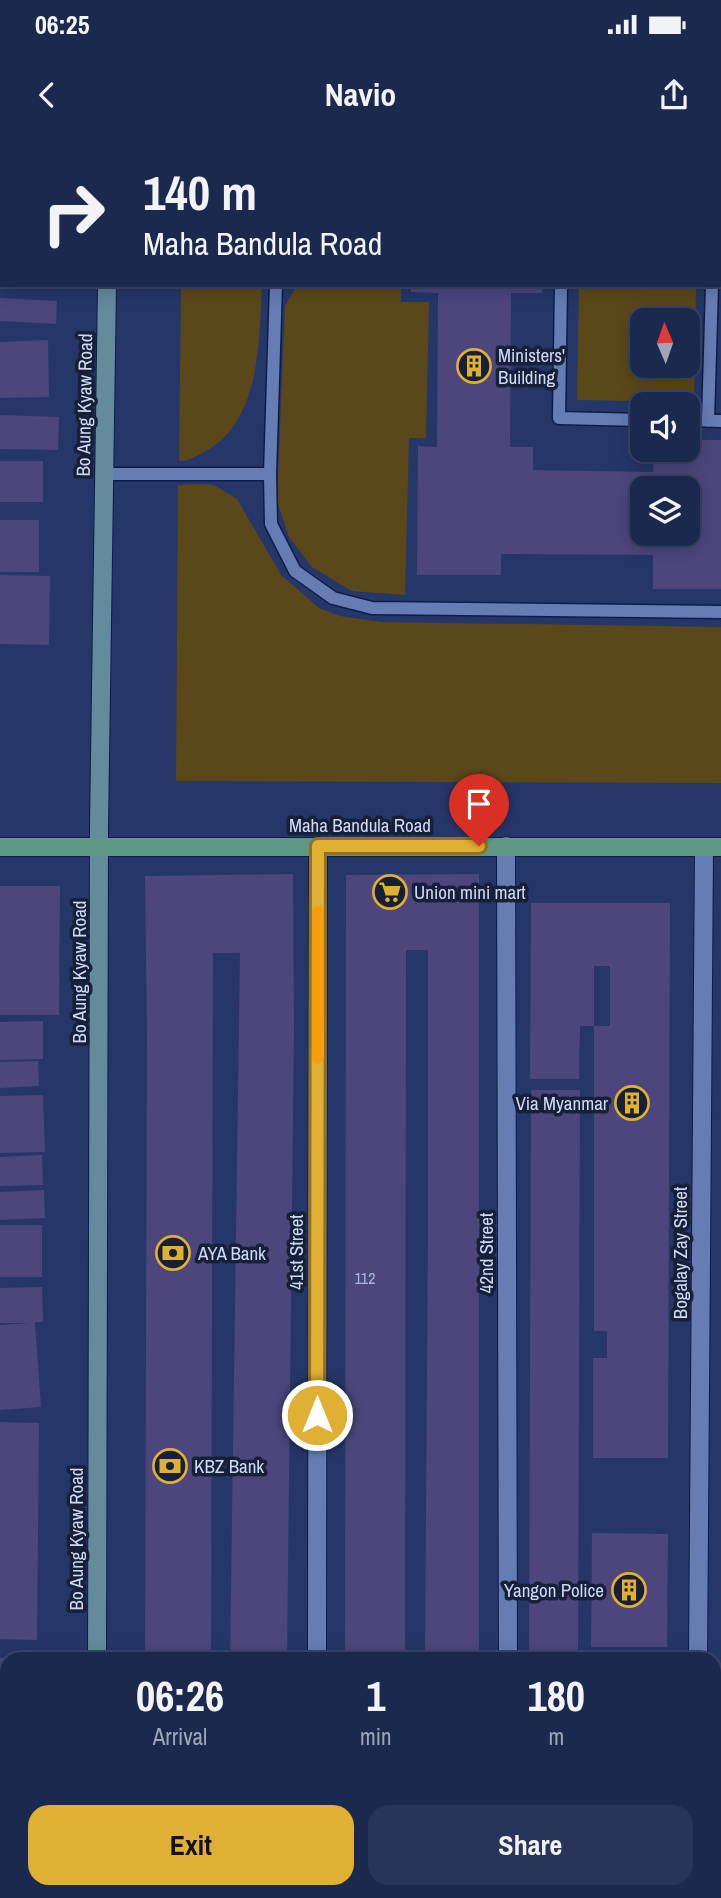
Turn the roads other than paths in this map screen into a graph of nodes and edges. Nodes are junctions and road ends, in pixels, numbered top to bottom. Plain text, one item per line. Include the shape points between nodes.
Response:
1 (107, 287) edge
2 (276, 287) edge
3 (561, 287) edge
4 (712, 287) edge
5 (630, 420) edge
6 (715, 421) edge
7 (105, 474) junction
8 (270, 474) junction
9 (721, 612) edge
10 (318, 846) junction
11 (506, 846) junction
12 (0, 847) edge
13 (713, 847) edge
14 (100, 848) junction
15 (97, 1652) edge
16 (317, 1652) edge
17 (508, 1652) edge
18 (698, 1652) edge

1 - 7 main road, Bo Aung Kyaw Road
2 - 8 lane
3 - 5 lane via 559,418
4 - 6 lane
7 - 8 lane
7 - 14 main road, Bo Aung Kyaw Road
8 - 9 lane via 271,524 295,571 333,598 372,608
10 - 11 main road, Maha Bandula Road
10 - 14 main road, Maha Bandula Road
10 - 16 street, 41st Street
11 - 13 main road, Maha Bandula Road
11 - 17 street, 42nd Street
12 - 14 main road, Maha Bandula Road
13 - 18 street, Bogalay Zay Street
14 - 15 main road, Bo Aung Kyaw Road

